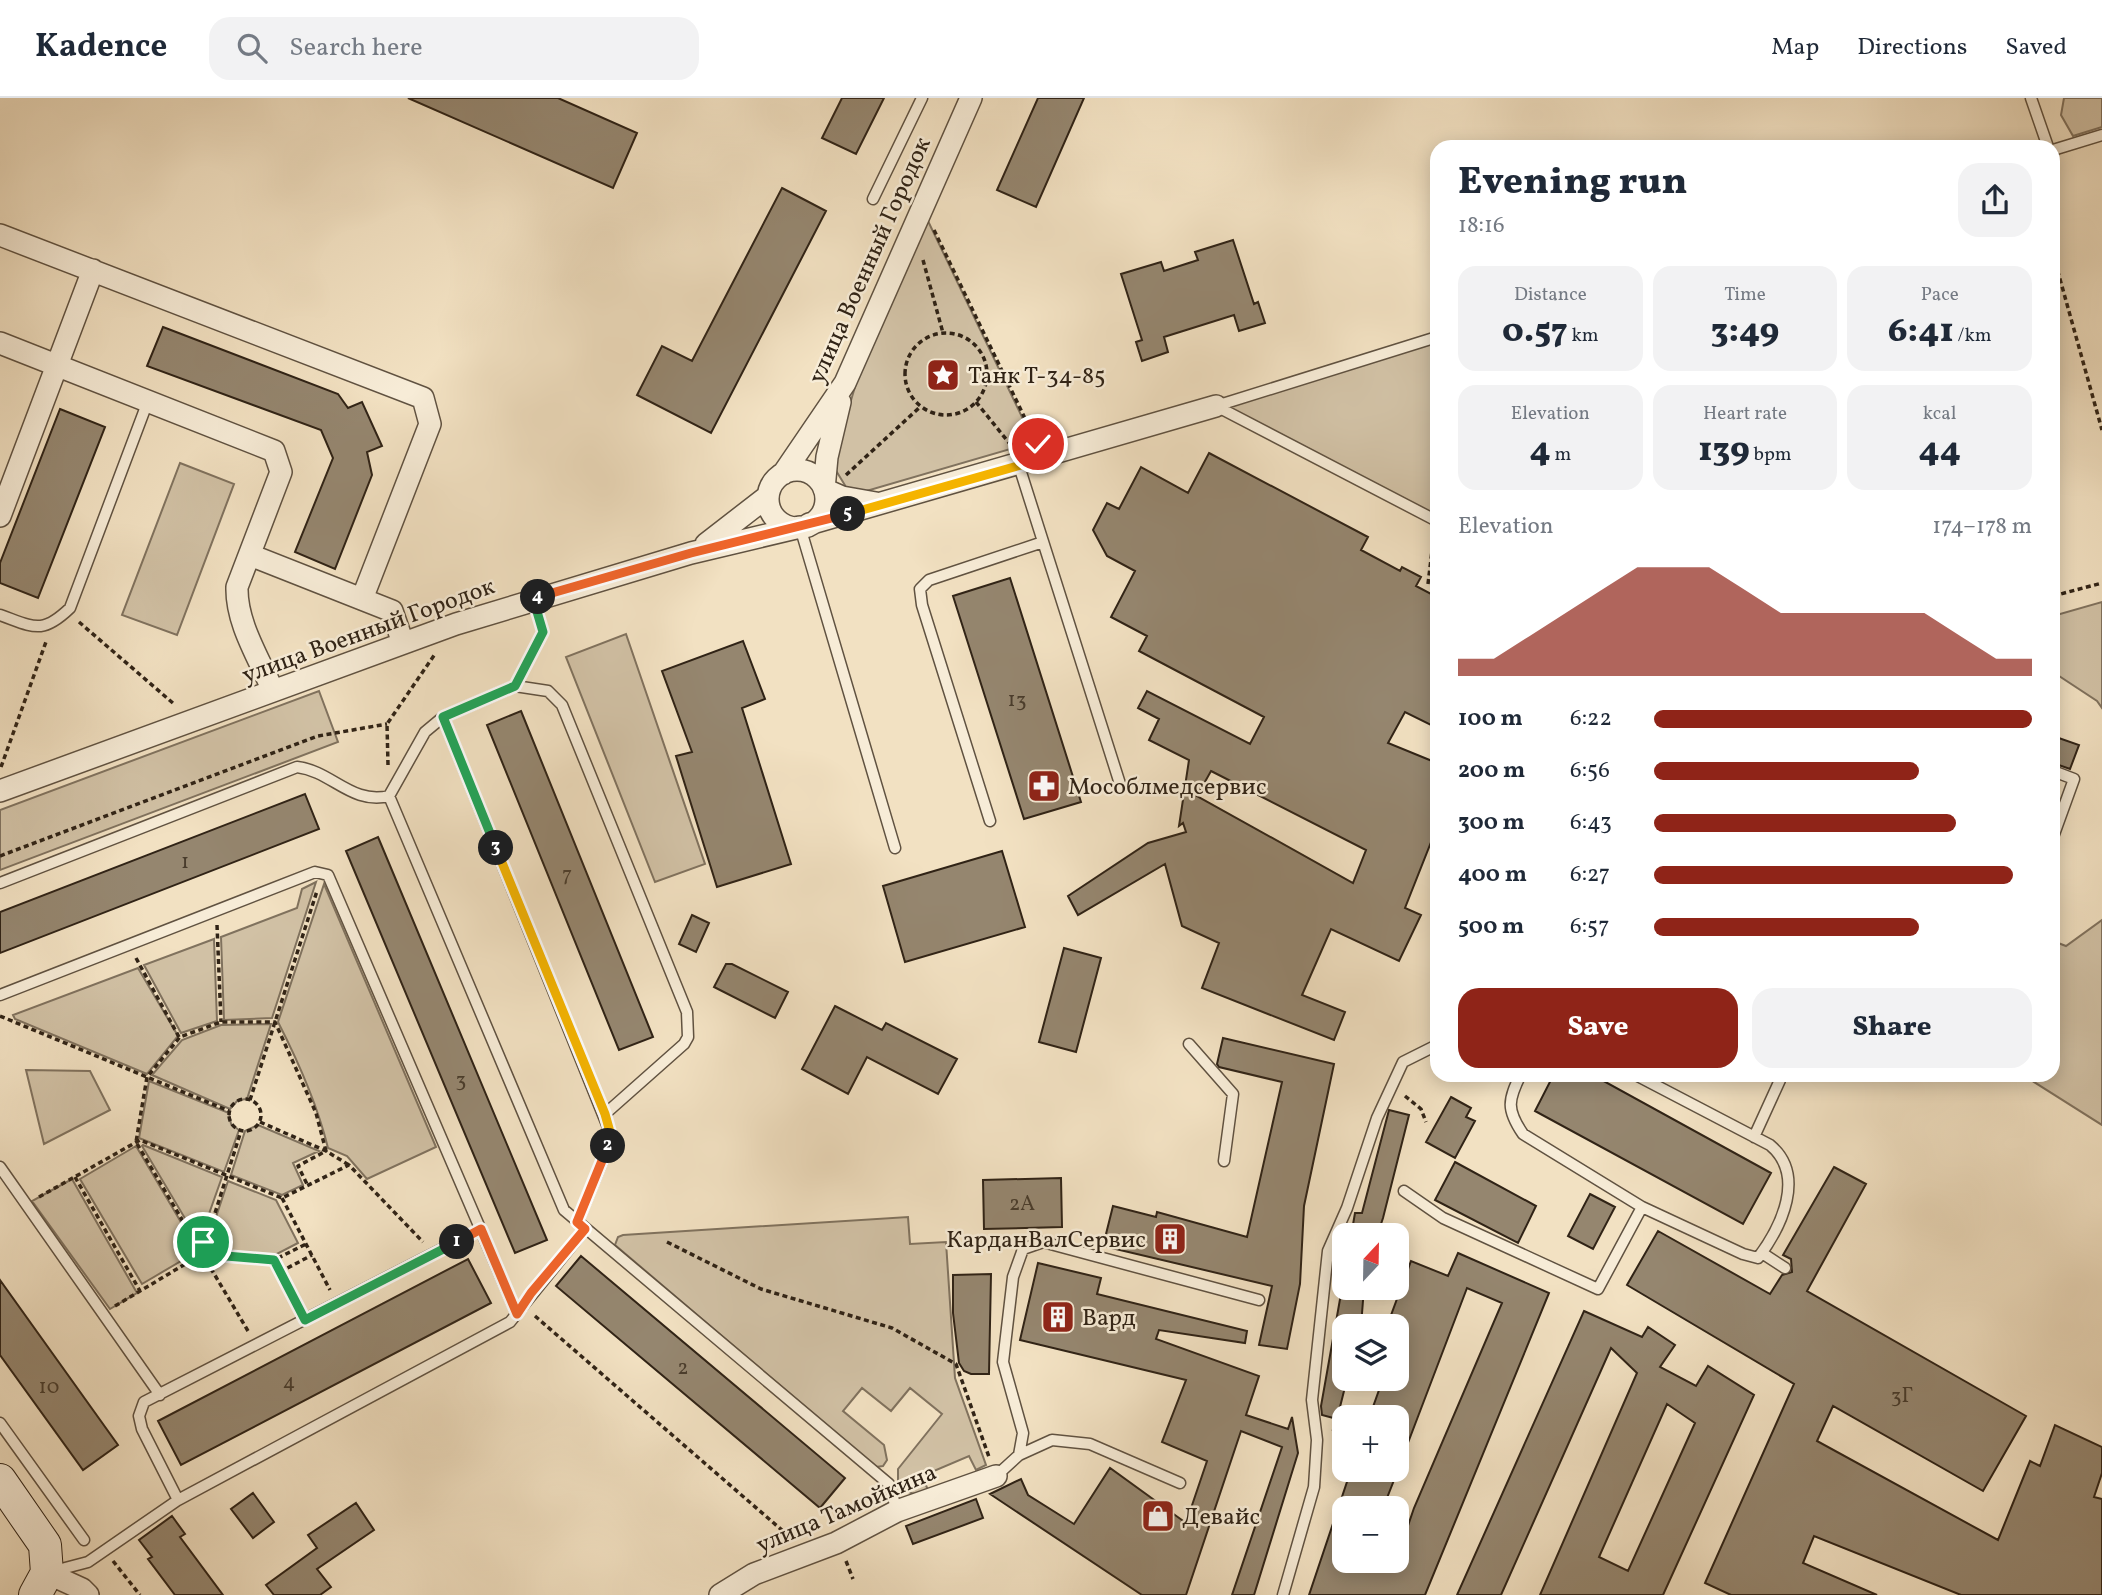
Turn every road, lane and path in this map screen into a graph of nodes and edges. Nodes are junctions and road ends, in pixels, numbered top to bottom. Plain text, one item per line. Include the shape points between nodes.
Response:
1 (922, 98) edge
2 (971, 98) edge
3 (2031, 98) edge
4 (2102, 135) edge
5 (2046, 140) edge
6 (2060, 148) edge
7 (873, 199) dead end
8 (933, 227) dead end
9 (0, 234) edge
10 (921, 253) dead end
11 (93, 270) junction
12 (2060, 279) edge
13 (943, 333) junction
14 (1430, 339) edge
15 (0, 343) edge
16 (57, 365) junction
17 (845, 383) junction
18 (148, 401) junction
19 (975, 402) junction
20 (920, 406) junction
21 (1216, 407) junction
22 (2102, 430) edge
23 (1042, 459) junction
24 (1019, 466) junction
25 (783, 474) junction
26 (824, 489) junction
27 (768, 496) junction
28 (887, 504) junction
29 (0, 516) edge
30 (1430, 518) edge
31 (805, 526) junction
32 (1043, 541) junction
33 (691, 553) junction
34 (250, 555) junction
35 (1430, 558) edge
36 (2102, 583) edge
37 (1428, 584) dead end
38 (2060, 594) edge
39 (533, 598) junction
40 (362, 599) junction
41 (67, 612) junction
42 (0, 615) edge
43 (456, 624) junction
44 (52, 625) junction
45 (402, 643) junction
46 (515, 686) junction
47 (274, 691) junction
48 (175, 706) dead end
49 (443, 717) junction
50 (387, 724) junction
51 (0, 769) edge
52 (2060, 774) edge
53 (1121, 787) dead end
54 (0, 791) edge
55 (389, 796) junction
56 (2060, 818) edge
57 (990, 821) dead end
58 (895, 848) dead end
59 (0, 856) edge
60 (323, 872) junction
61 (0, 883) edge
62 (216, 913) junction
63 (130, 947) junction
64 (0, 995) edge
65 (0, 1016) edge
66 (221, 1022) junction
67 (275, 1022) junction
68 (180, 1037) junction
69 (1189, 1044) dead end
70 (1430, 1048) edge
71 (147, 1077) junction
72 (1517, 1082) edge
73 (1649, 1082) edge
74 (1779, 1082) edge
75 (1391, 1088) junction
76 (250, 1100) junction
77 (229, 1111) junction
78 (605, 1114) junction
79 (260, 1121) junction
80 (1426, 1122) dead end
81 (241, 1131) junction
82 (1754, 1137) junction
83 (136, 1142) junction
84 (326, 1150) junction
85 (1224, 1161) dead end
86 (349, 1166) junction
87 (0, 1167) edge
88 (227, 1175) junction
89 (75, 1177) junction
90 (308, 1186) junction
91 (1404, 1191) dead end
92 (282, 1198) junction
93 (28, 1203) junction
94 (1642, 1207) junction
95 (581, 1225) junction
96 (481, 1229) junction
97 (667, 1242) dead end
98 (306, 1244) junction
99 (434, 1253) junction
100 (1762, 1253) junction
101 (202, 1254) junction
102 (312, 1255) junction
103 (274, 1260) junction
104 (1785, 1268) dead end
105 (280, 1272) junction
106 (140, 1291) junction
107 (1259, 1300) dead end
108 (337, 1303) junction
109 (520, 1310) junction
110 (105, 1313) junction
111 (305, 1320) junction
112 (256, 1345) junction
113 (160, 1395) junction
114 (0, 1423) edge
115 (1018, 1455) junction
116 (996, 1476) junction
117 (0, 1480) edge
118 (1180, 1483) dead end
119 (178, 1500) junction
120 (897, 1511) junction
121 (84, 1540) dead end
122 (106, 1552) junction
123 (810, 1554) junction
124 (41, 1584) edge
125 (88, 1595) edge
126 (140, 1595) edge
127 (720, 1595) edge
128 (1283, 1595) edge

1 - 7 lane
2 - 17 street, улица Военный Городок
3 - 5 lane
4 - 6 lane
8 - 23 path
9 - 11 street
10 - 13 path
11 - 16 street
11 - 40 street via 423,398 430,424
12 - 22 path
13 - 19 path via 971,341 983,357 985,386
13 - 20 path via 925,338 907,360 906,387
14 - 21 lane
15 - 16 street
16 - 18 street
16 - 29 street
17 - 25 street, улица Военный Городок
17 - 26 street
18 - 34 street via 274,451 281,472
18 - 41 lane
19 - 20 path via 951,415
19 - 24 path via 1014,448
20 - 26 path via 840,481
21 - 23 street, улица Военный Городок
21 - 30 lane
23 - 24 street, улица Военный Городок
24 - 28 street, улица Военный Городок
24 - 32 lane
25 - 26 street via 806,472
25 - 27 street via 772,483
26 - 28 street via 842,497
26 - 31 street via 822,511
27 - 31 street via 775,518 787,525
27 - 33 street
28 - 31 street, улица Военный Городок
31 - 33 street, улица Военный Городок
31 - 58 lane
32 - 53 lane
32 - 57 lane via 929,580 920,589
33 - 39 street, улица Военный Городок
34 - 40 street
34 - 47 street via 237,587 237,601
35 - 37 path
36 - 38 path
39 - 43 street, улица Военный Городок
39 - 46 path via 543,632
40 - 45 street via 392,611
41 - 44 lane
41 - 48 path
42 - 44 lane via 37,628
43 - 45 street, улица Военный Городок
43 - 50 path
44 - 51 path
45 - 47 street, улица Военный Городок
46 - 49 lane
46 - 78 lane via 548,691 562,705 687,1012 684,1044
47 - 54 street, улица Военный Городок
49 - 55 lane via 425,732
49 - 78 lane
50 - 55 path
50 - 59 path via 318,736
52 - 56 lane via 2074,779
55 - 61 lane via 361,797 317,772 297,767
55 - 95 lane via 560,1204
60 - 62 lane
60 - 67 path
60 - 96 lane via 332,880
62 - 63 lane
62 - 66 path
63 - 64 lane
63 - 68 path
65 - 71 path
66 - 67 path
66 - 68 path
67 - 76 path
67 - 84 path via 316,1113
68 - 71 path
69 - 85 lane via 1233,1094
70 - 75 lane via 1403,1062
71 - 77 path
71 - 83 path
72 - 94 lane via 1510,1096 1512,1117 1523,1134
73 - 82 lane
74 - 82 lane
75 - 80 path via 1421,1109
75 - 128 lane via 1328,1251 1312,1400 1317,1440 1314,1487
76 - 77 path via 238,1100
76 - 79 path via 258,1105
77 - 81 path via 231,1124
78 - 95 lane via 610,1142
79 - 81 path
79 - 84 path
81 - 88 path
82 - 100 lane via 1784,1156 1789,1177 1788,1195
83 - 88 path
83 - 89 path
83 - 101 path
84 - 86 path
84 - 90 path via 298,1166
86 - 90 path
86 - 99 path
87 - 93 lane
88 - 92 path
88 - 101 path
89 - 93 path
89 - 106 path
90 - 92 path
91 - 94 lane via 1443,1218 1598,1289
92 - 98 path
93 - 110 lane
94 - 100 lane via 1743,1254 1759,1258
95 - 109 lane
95 - 120 lane via 888,1484
96 - 99 lane
96 - 109 lane
97 - 116 path via 761,1289 892,1328 956,1364
98 - 102 path
98 - 103 path
99 - 108 lane
100 - 104 lane
101 - 103 path
101 - 106 path
101 - 112 path
102 - 105 path
102 - 108 path
103 - 105 path
105 - 111 path
106 - 110 path
107 - 115 lane via 1043,1242 1023,1249 1013,1277 1003,1362 1023,1433
108 - 111 lane
109 - 119 lane via 510,1322
109 - 123 path
110 - 113 lane
111 - 112 lane
112 - 113 lane
113 - 119 lane via 144,1402 139,1416
114 - 121 lane
115 - 116 lane
115 - 118 lane via 1052,1440 1090,1444
116 - 120 street, улица Тамойкина
117 - 124 street via 45,1545
119 - 122 lane
120 - 123 street, улица Тамойкина
122 - 124 lane
122 - 126 path
123 - 127 street, улица Тамойкина via 754,1574
124 - 125 street via 82,1589

